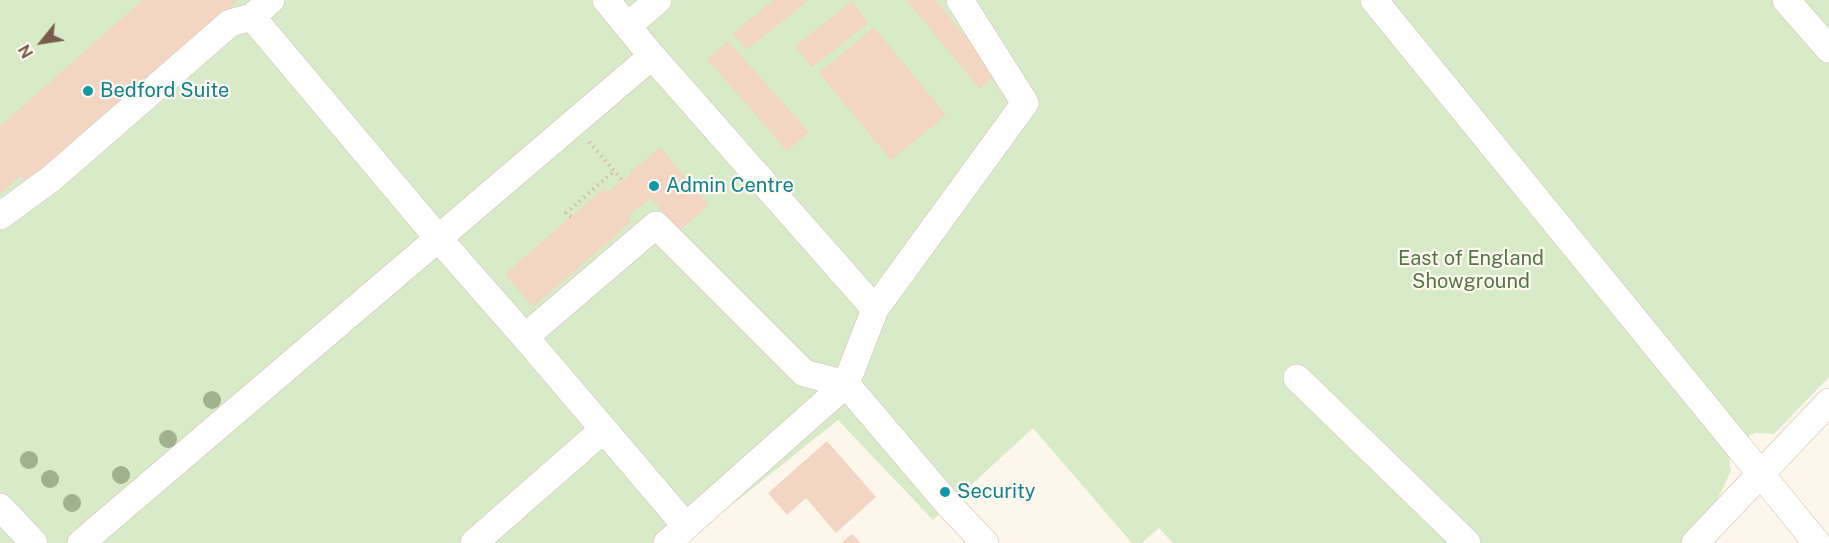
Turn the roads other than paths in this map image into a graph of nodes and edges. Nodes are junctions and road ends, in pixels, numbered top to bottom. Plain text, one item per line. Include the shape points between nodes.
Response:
1 (606, 0) edge
2 (658, 0) edge
3 (960, 0) edge
4 (1374, 0) edge
5 (1786, 0) edge
6 (261, 8) edge
7 (628, 26) junction
8 (1829, 49) edge
9 (652, 56) junction
10 (0, 216) edge
11 (438, 238) junction
12 (874, 309) junction
13 (525, 337) junction
14 (1297, 378) dead end
15 (846, 384) junction
16 (1829, 402) edge
17 (603, 430) junction
18 (1761, 473) junction
19 (0, 507) edge
20 (676, 535) edge
21 (34, 543) edge
22 (81, 543) edge
23 (474, 543) edge
24 (985, 543) edge
25 (1467, 543) edge
26 (1695, 543) edge
27 (1817, 543) edge

1 - 7 street
2 - 7 street
3 - 12 street via 1025,103
4 - 18 street
5 - 8 street
6 - 10 street via 230,23 52,178
6 - 11 street
7 - 9 street
9 - 11 street
9 - 12 street
11 - 13 street
11 - 22 street
12 - 15 street
13 - 15 street via 656,225 804,373
13 - 17 street
14 - 25 street
15 - 20 street
15 - 24 street
16 - 18 street
17 - 20 street
17 - 23 street
18 - 26 street
18 - 27 street
19 - 21 street

